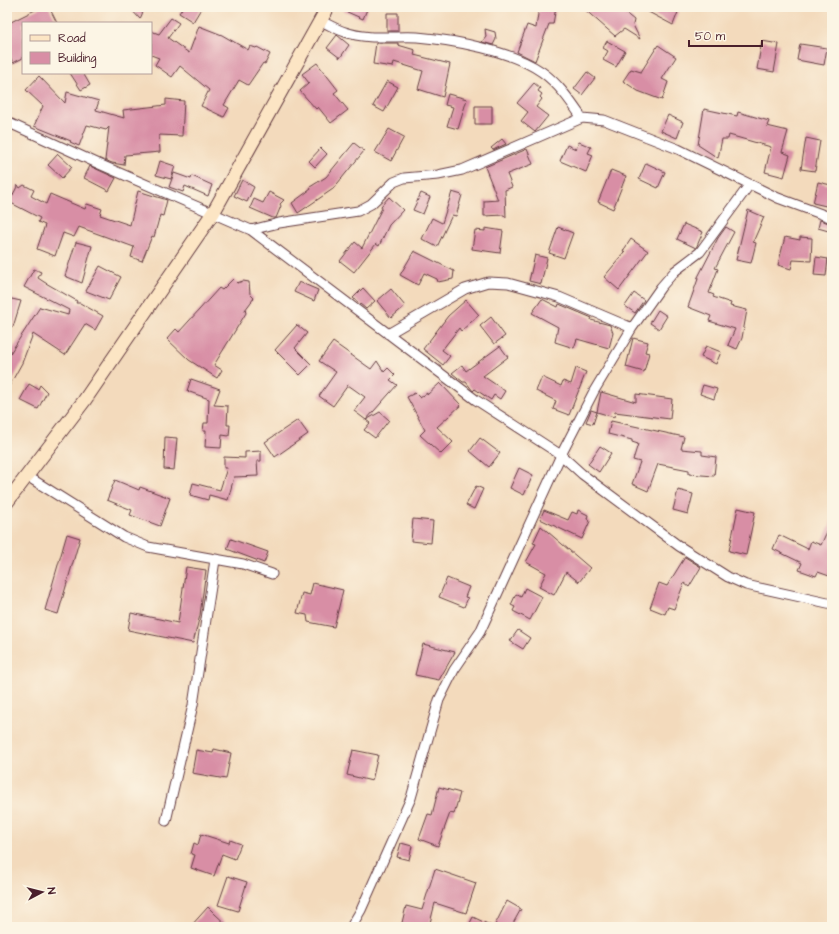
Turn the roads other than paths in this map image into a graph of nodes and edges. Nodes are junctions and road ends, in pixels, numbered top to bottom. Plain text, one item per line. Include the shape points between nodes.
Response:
1 (328, 7) edge
2 (320, 20) junction
3 (582, 118) junction
4 (7, 122) edge
5 (750, 184) junction
6 (213, 213) junction
7 (832, 218) edge
8 (251, 230) junction
9 (632, 328) junction
10 (388, 334) junction
11 (561, 455) junction
12 (27, 476) junction
13 (7, 502) edge
14 (215, 560) junction
15 (272, 574) dead end
16 (832, 604) edge
17 (166, 821) dead end
18 (351, 927) edge

1 - 2 main road
2 - 3 street via 359,35 416,37 456,42 514,58 542,72 572,103
2 - 6 main road
3 - 5 street via 604,120 678,149
3 - 8 street via 462,170 404,178 394,182 371,204 358,211
4 - 6 street
5 - 7 street via 778,198
5 - 9 street via 700,252 661,287
6 - 8 street
6 - 12 main road via 84,400
8 - 10 street
9 - 10 street via 558,297 508,284 488,282 465,289
9 - 11 street via 594,391
10 - 11 street via 476,400
11 - 16 street via 582,474 673,542 728,578 746,585
11 - 18 street via 480,632 454,670 439,700 411,798
12 - 13 main road
12 - 14 street via 124,537 148,547
14 - 15 street via 243,564
14 - 17 street via 192,705

